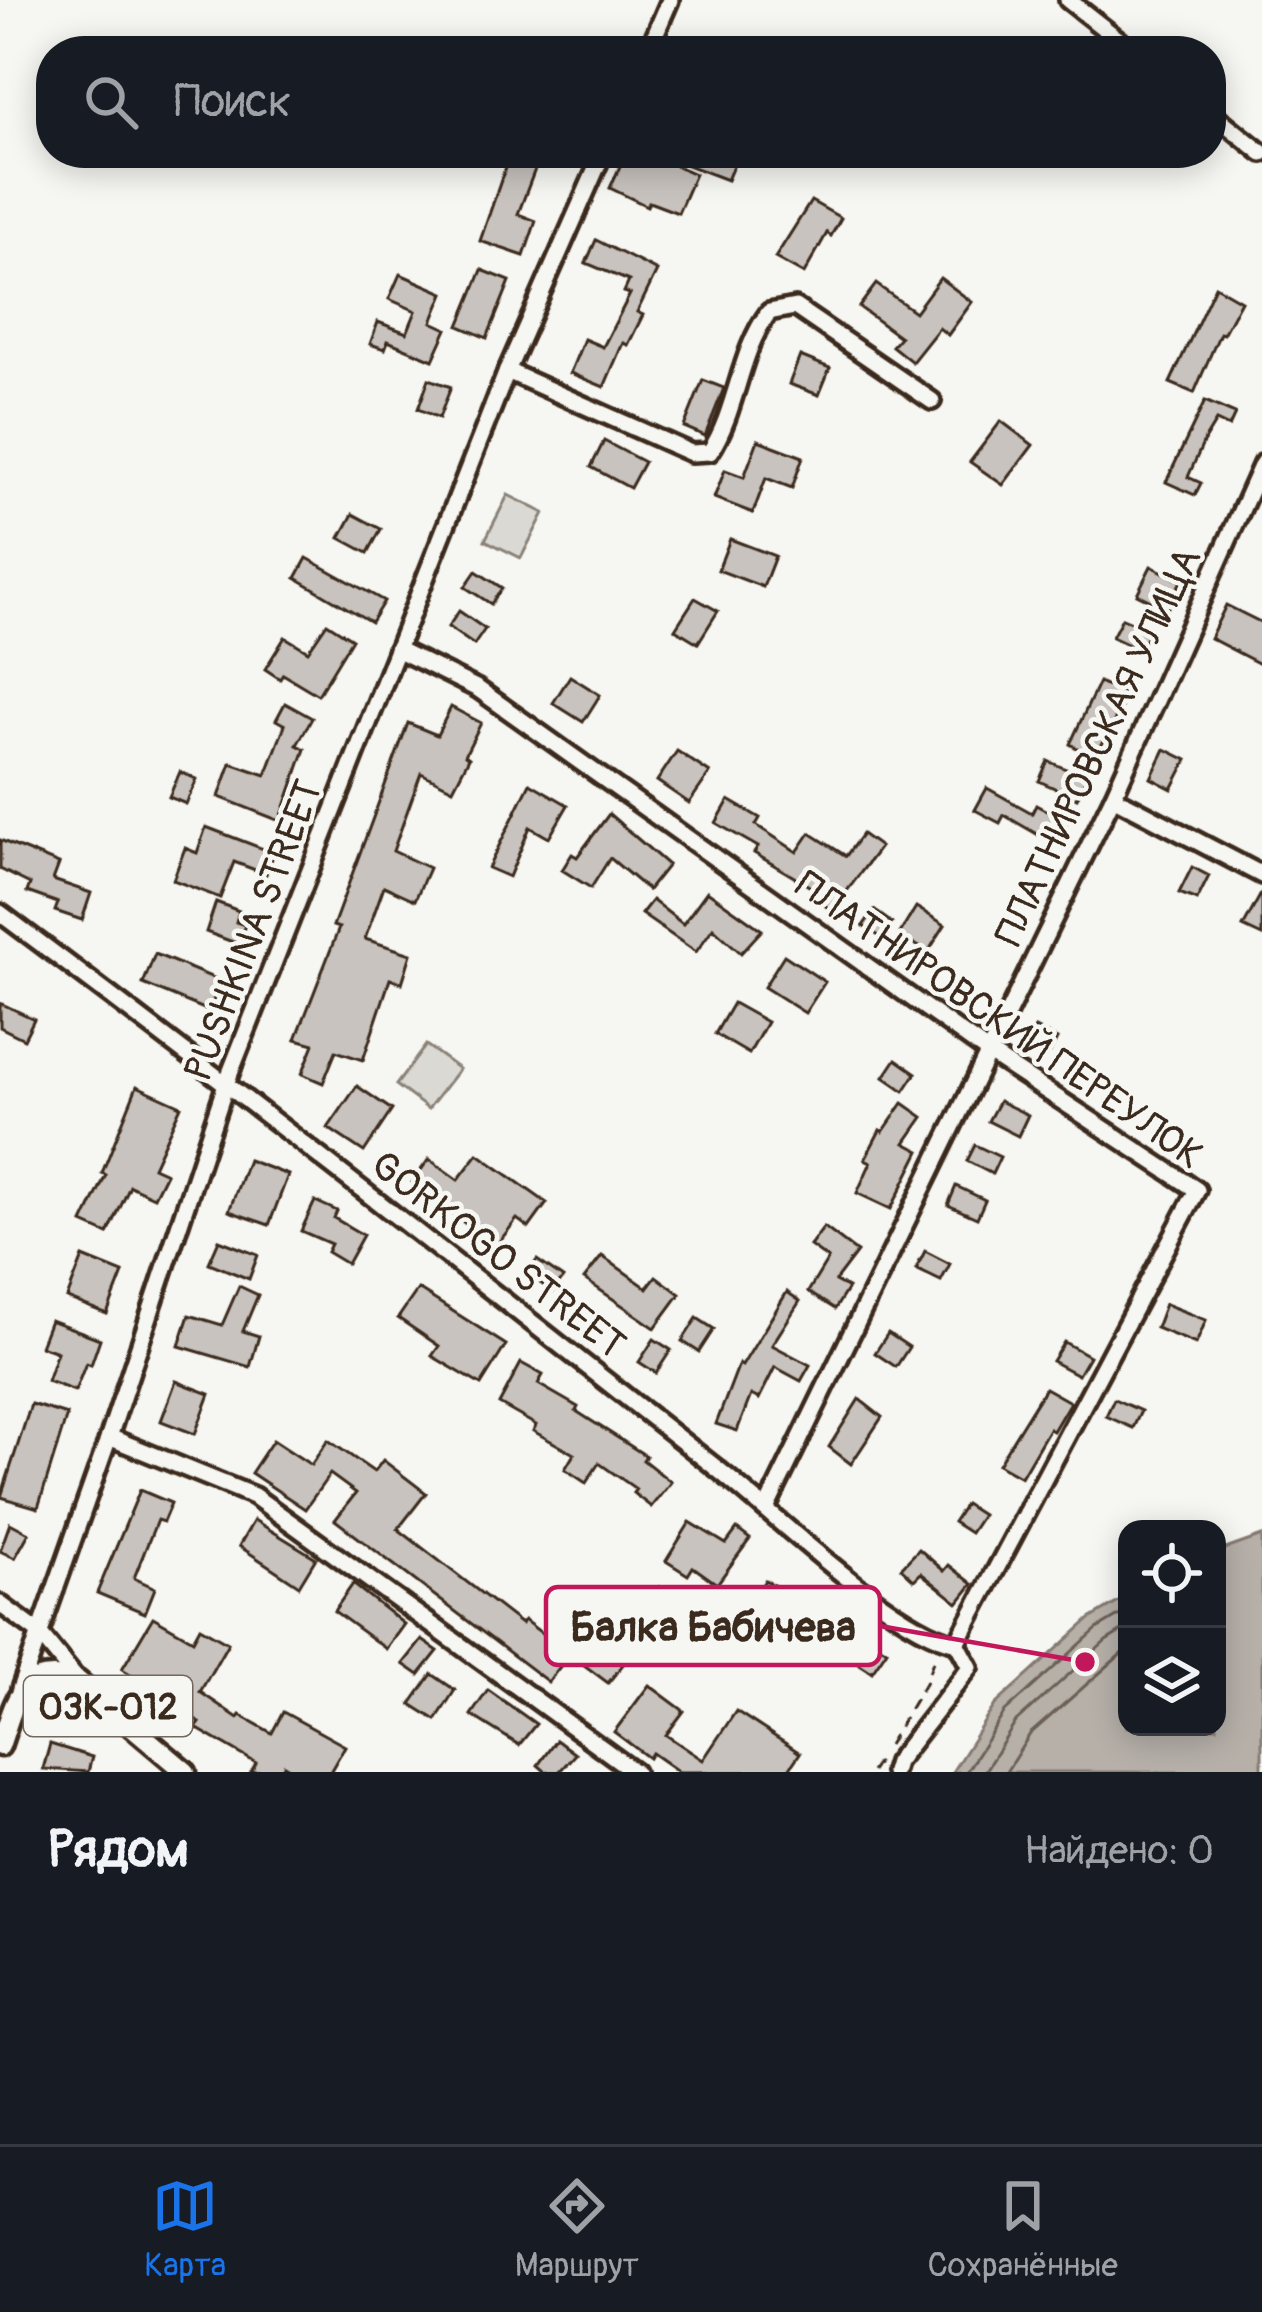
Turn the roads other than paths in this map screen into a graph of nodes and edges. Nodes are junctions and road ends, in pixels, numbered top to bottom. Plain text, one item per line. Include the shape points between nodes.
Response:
1 (670, 0) edge
2 (1068, 0) edge
3 (1100, 0) edge
4 (1088, 16) junction
5 (654, 36) edge
6 (1114, 36) edge
7 (1226, 124) edge
8 (1262, 153) edge
9 (596, 168) edge
10 (506, 371) junction
11 (932, 401) dead end
12 (1262, 464) edge
13 (397, 649) junction
14 (1113, 797) junction
15 (1262, 875) edge
16 (0, 913) edge
17 (989, 1053) junction
18 (227, 1081) junction
19 (109, 1437) junction
20 (766, 1507) junction
21 (0, 1604) edge
22 (38, 1632) junction
23 (957, 1643) junction
24 (78, 1681) junction
25 (20, 1689) junction
26 (0, 1745) edge
27 (186, 1772) edge
28 (635, 1772) edge
29 (893, 1772) edge

1 - 5 street
2 - 4 street
3 - 4 street
4 - 6 street
7 - 8 street
9 - 10 street, PUSHKINA STREET
10 - 11 street via 691,453 710,452 755,330 769,313 795,307
10 - 13 street, PUSHKINA STREET
12 - 14 street, ПЛАТНИРОВСКАЯ УЛИЦА
13 - 17 street, ПЛАТНИРОВСКИЙ ПЕРЕУЛОК via 478,689
13 - 18 street, PUSHKINA STREET
14 - 15 street
14 - 17 street, ПЛАТНИРОВСКАЯ УЛИЦА
16 - 18 street, GORKOGO STREET
17 - 20 street, ПЛАТНИРОВСКАЯ УЛИЦА
17 - 23 street, ПЛАТНИРОВСКИЙ ПЕРЕУЛОК via 1197,1190
18 - 19 street, PUSHKINA STREET
18 - 20 street, GORKOGO STREET
19 - 22 street, PUSHKINA STREET
19 - 28 street via 254,1496
20 - 23 street, GORKOGO STREET via 861,1587 938,1639
21 - 22 street
22 - 24 street
22 - 25 street, PUSHKINA STREET
23 - 29 street, ПЛАТНИРОВСКИЙ ПЕРЕУЛОК via 970,1667
24 - 25 main road, 03К-012 via 37,1678
24 - 27 main road, 03К-012
25 - 26 main road, PUSHKINA STREET / 03К-012

